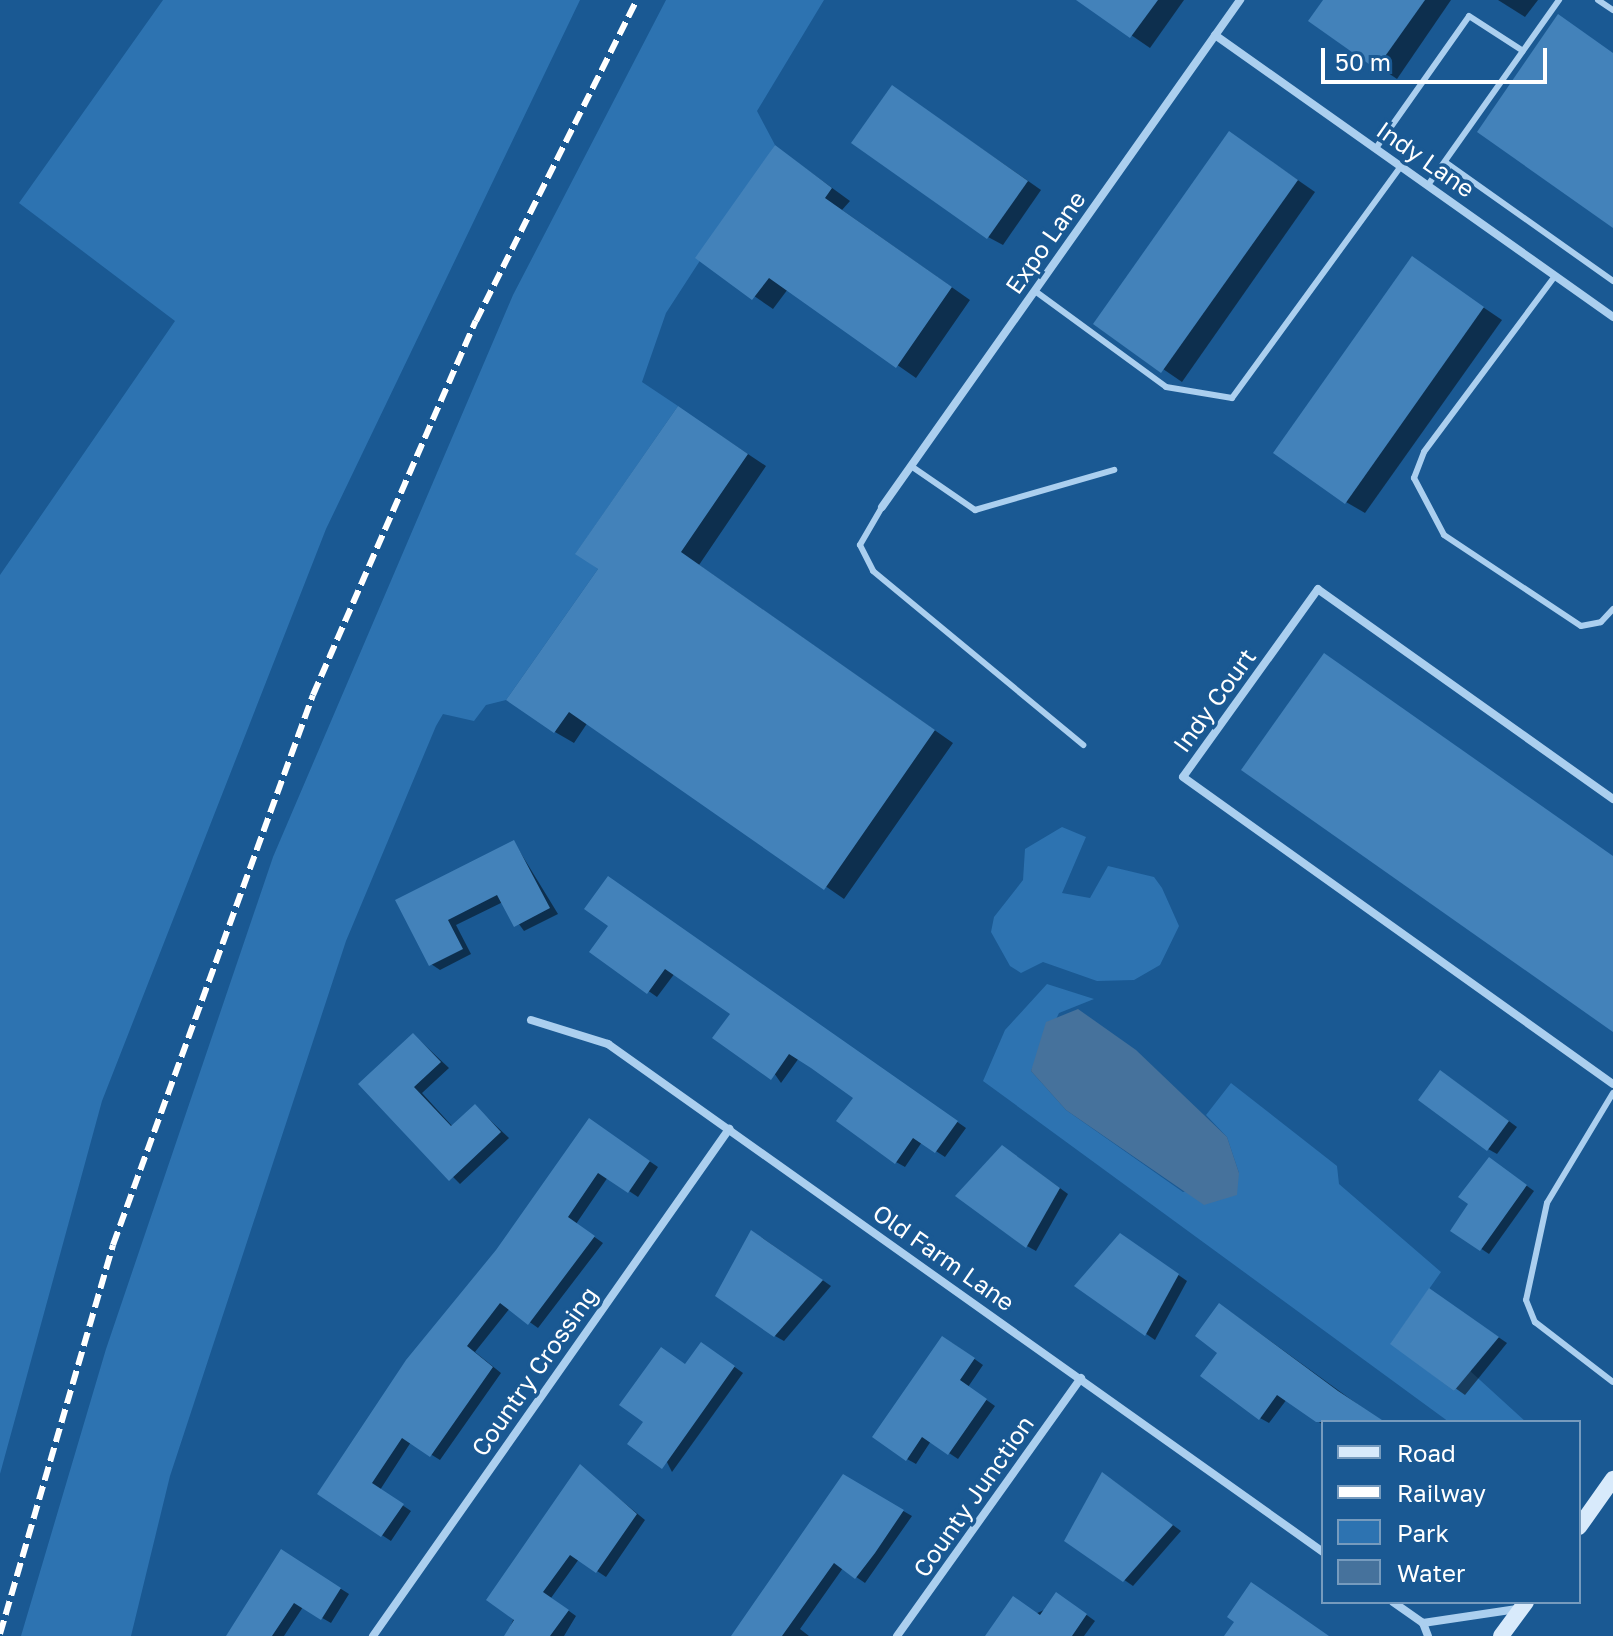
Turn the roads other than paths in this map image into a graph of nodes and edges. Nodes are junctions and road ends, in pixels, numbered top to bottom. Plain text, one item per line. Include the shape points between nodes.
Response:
1 (1240, 0) edge
2 (1559, 0) edge
3 (1598, 0) edge
4 (1613, 10) edge
5 (1215, 35) junction
6 (1523, 51) junction
7 (1376, 148) junction
8 (1445, 162) junction
9 (1401, 166) junction
10 (1428, 185) junction
11 (1555, 276) junction
12 (1613, 281) edge
13 (1035, 291) junction
14 (1613, 317) edge
15 (911, 466) junction
16 (1114, 470) dead end
17 (882, 507) joint
18 (1613, 609) edge
19 (1083, 745) dead end
20 (1613, 799) edge
21 (531, 1020) dead end
22 (1613, 1084) edge
23 (1613, 1093) edge
24 (729, 1129) junction
25 (1081, 1378) junction
26 (1613, 1382) edge
27 (1613, 1479) edge
28 (1581, 1524) edge
29 (1321, 1551) edge
30 (1396, 1604) edge
31 (1523, 1606) edge
32 (1423, 1623) junction
33 (373, 1636) edge
34 (897, 1636) edge
35 (1428, 1636) edge
36 (1501, 1636) edge

1 - 5 street, Expo Lane
2 - 6 lane
3 - 4 lane
5 - 7 street, Indy Lane
5 - 13 street, Expo Lane
6 - 7 lane via 1469,16
6 - 8 lane
7 - 9 street, Indy Lane
8 - 10 lane
8 - 12 lane
9 - 10 street, Indy Lane
9 - 13 lane via 1232,398 1166,387
10 - 11 street, Indy Lane
11 - 14 street, Indy Lane
11 - 18 lane via 1424,452 1414,478 1444,535 1581,626 1601,622
13 - 15 street, Expo Lane
15 - 16 lane via 975,510
15 - 17 street, Expo Lane
17 - 19 lane via 860,545 873,571
20 - 22 street, Indy Court via 1318,589 1183,777
21 - 24 street, Old Farm Lane via 608,1044
23 - 26 lane via 1547,1203 1526,1300 1535,1322
24 - 25 street, Old Farm Lane
24 - 33 street, Country Crossing
25 - 29 street, Old Farm Lane
25 - 34 street, County Junction
27 - 28 main road
30 - 32 street
31 - 32 street
31 - 36 main road
32 - 35 street

